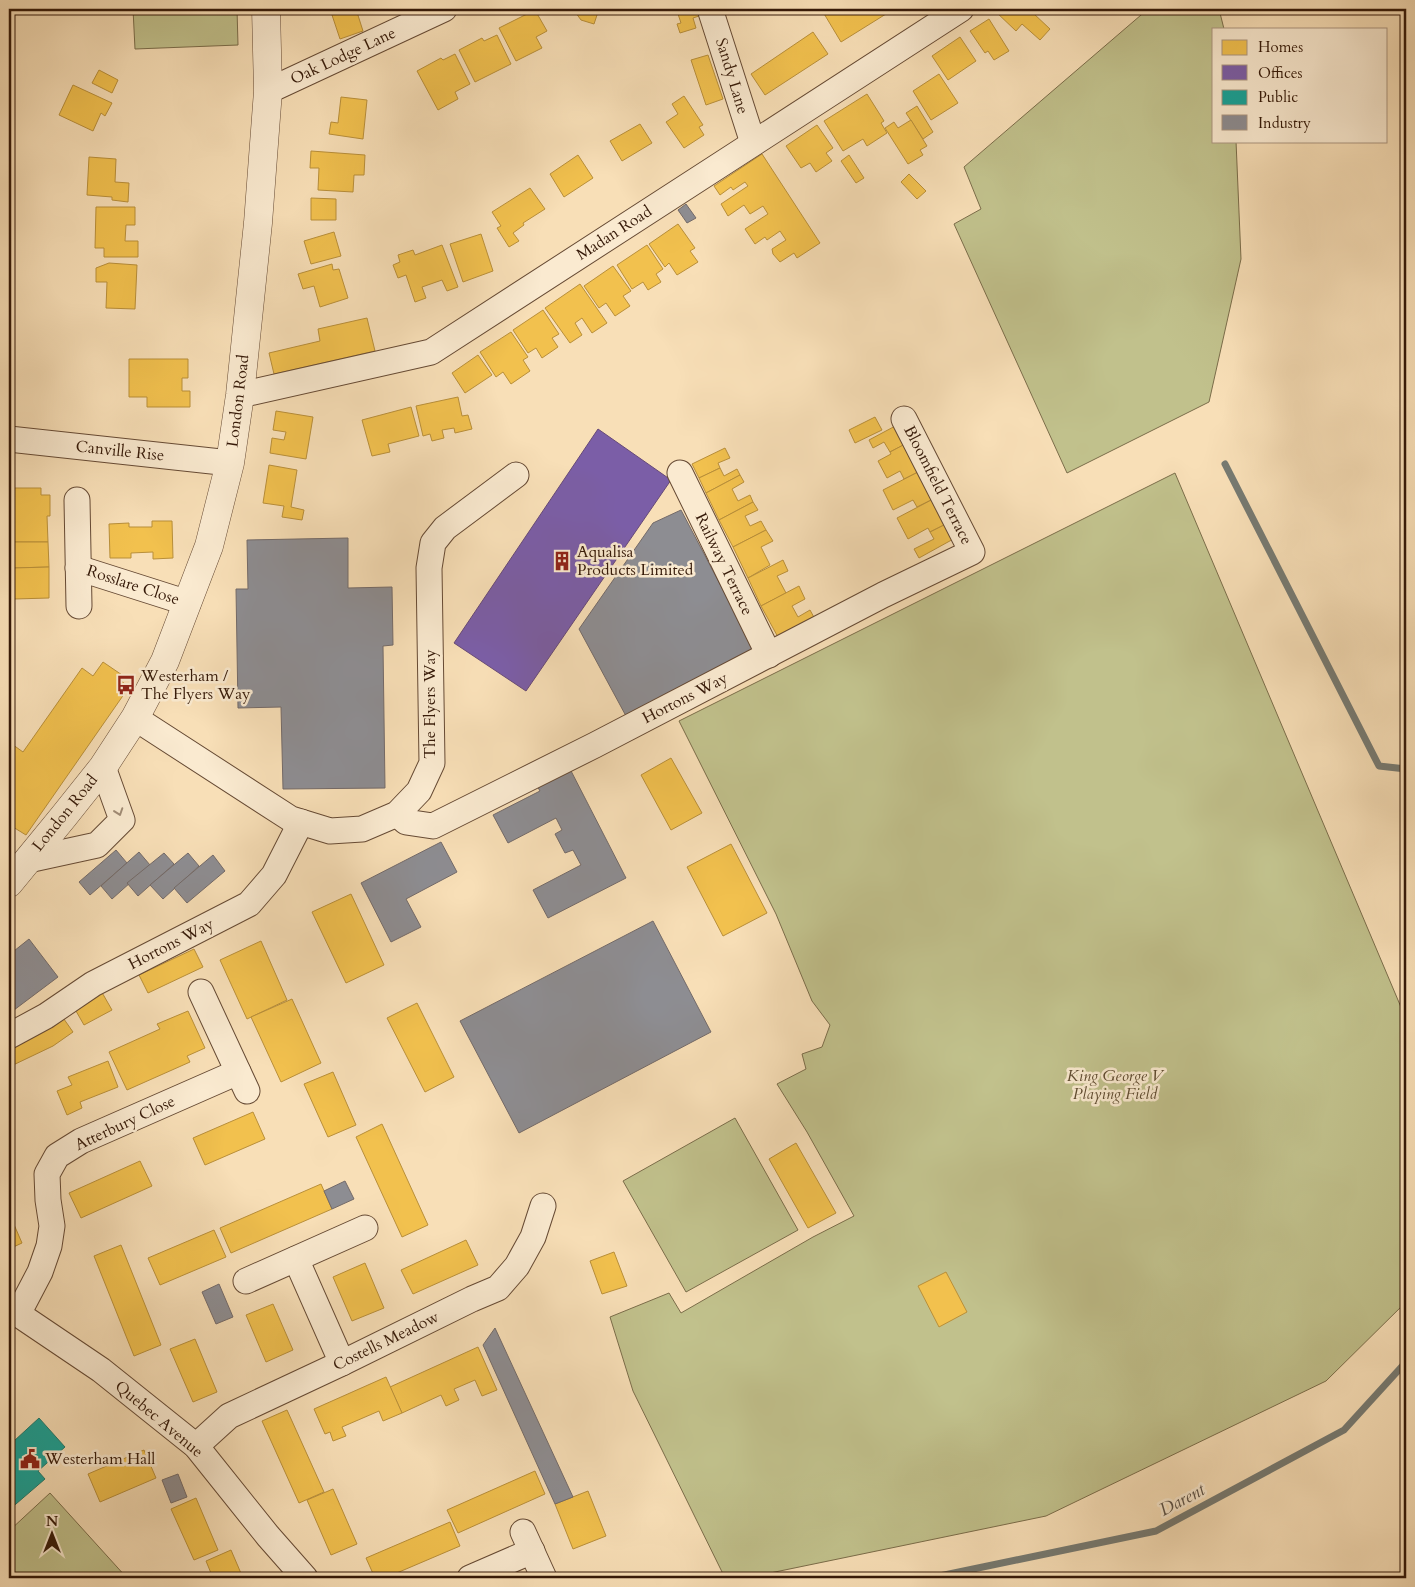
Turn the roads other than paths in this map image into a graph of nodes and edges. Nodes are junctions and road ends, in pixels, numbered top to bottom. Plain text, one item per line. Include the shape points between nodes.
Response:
1 (266, 9) edge
2 (444, 9) edge
3 (710, 9) edge
4 (961, 9) edge
5 (268, 91) junction
6 (753, 143) junction
7 (240, 395) junction
8 (904, 419) dead end
9 (9, 439) edge
10 (230, 462) junction
11 (680, 473) dead end
12 (516, 475) dead end
13 (77, 500) dead end
14 (972, 552) joint
15 (78, 568) junction
16 (188, 603) junction
17 (79, 606) dead end
18 (769, 655) junction
19 (135, 718) junction
20 (103, 767) junction
21 (397, 814) junction
22 (301, 822) junction
23 (28, 860) junction
24 (9, 882) edge
25 (202, 992) dead end
26 (9, 1036) edge
27 (543, 1206) dead end
28 (365, 1228) dead end
29 (296, 1259) junction
30 (246, 1281) dead end
31 (13, 1312) edge
32 (342, 1363) junction
33 (196, 1446) junction
34 (304, 1578) edge
35 (470, 1578) edge
36 (544, 1578) edge

1 - 5 street, London Road
2 - 5 street, Oak Lodge Lane
3 - 6 street, Sandy Lane
4 - 6 street, Madan Road
5 - 7 street, London Road
6 - 7 street, Madan Road via 431,352
7 - 10 street, London Road
8 - 14 street, Bloomfield Terrace
9 - 10 street, Canville Rise
10 - 16 street, London Road via 209,546
11 - 18 street, Railway Terrace
12 - 21 street, The Flyers Way via 445,528 433,543 429,568 432,763 419,791
13 - 15 street, Rosslare Close
14 - 18 street, Hortons Way
15 - 16 street, Rosslare Close
15 - 17 street, Rosslare Close
16 - 19 street, London Road via 165,661
18 - 21 street, Hortons Way via 433,826 406,822
19 - 20 street, London Road
19 - 22 street, The Flyers Way
20 - 23 street, London Road
20 -> 23 street, London Road via 122,820 97,845
21 - 22 street, The Flyers Way via 362,828 330,831
22 - 26 street, Hortons Way via 274,875 249,904 92,984 46,1016
23 - 24 street, London Road
25 - 31 street, Atterbury Close via 242,1081 82,1141 57,1156 46,1174 52,1226 49,1246 40,1272
27 - 32 street, Costells Meadow via 533,1237 517,1266 498,1288
28 - 29 street
29 - 30 street
29 - 32 street
31 - 33 street, Quebec Avenue via 101,1370
32 - 33 street, Costells Meadow via 229,1416
33 - 34 street, Quebec Avenue
35 - 36 street via 527,1541

